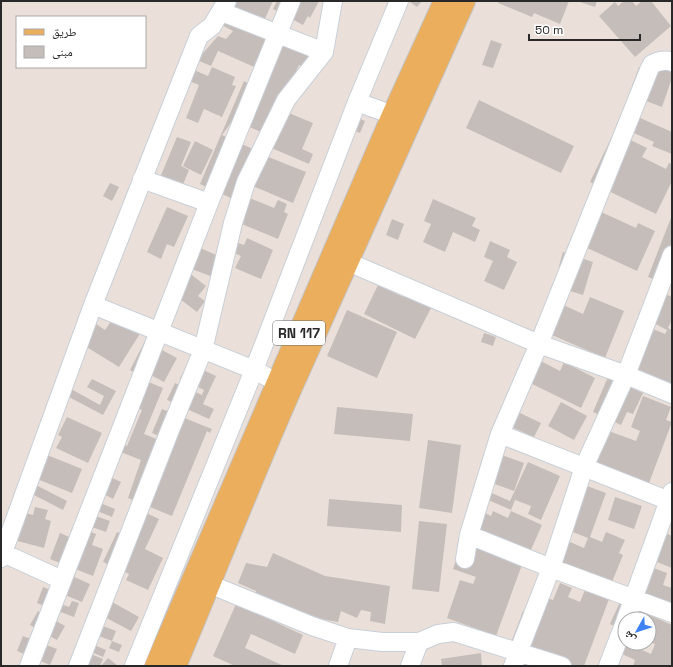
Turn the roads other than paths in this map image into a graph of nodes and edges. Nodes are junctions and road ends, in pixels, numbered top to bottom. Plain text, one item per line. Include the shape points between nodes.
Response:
1 (290, 1) edge
2 (333, 1) edge
3 (399, 1) edge
4 (445, 1) edge
5 (464, 1) edge
6 (224, 6) edge
7 (278, 33) junction
8 (324, 52) junction
9 (672, 62) edge
10 (357, 102) junction
11 (392, 115) junction
12 (142, 179) junction
13 (208, 203) junction
14 (672, 255) edge
15 (348, 262) junction
16 (92, 305) junction
17 (159, 332) junction
18 (539, 344) junction
19 (203, 350) junction
20 (254, 370) junction
21 (626, 375) junction
22 (277, 382) junction
23 (672, 394) edge
24 (500, 434) junction
25 (584, 467) junction
26 (671, 498) edge
27 (469, 535) junction
28 (2, 555) edge
29 (465, 559) dead end
30 (551, 568) junction
31 (62, 580) junction
32 (210, 584) junction
33 (634, 599) junction
34 (629, 611) edge
35 (672, 613) edge
36 (348, 638) junction
37 (419, 642) junction
38 (617, 643) edge
39 (516, 659) edge
40 (29, 666) edge
41 (78, 666) edge
42 (134, 666) edge
43 (156, 666) edge
44 (175, 666) edge
45 (338, 666) edge
46 (410, 666) edge
47 (562, 666) edge
48 (608, 666) edge

1 - 7 street
2 - 8 street
3 - 10 street
4 - 11 main road, RN 117
5 - 15 main road, RN 117
6 - 7 street
6 - 12 street via 212,26 199,36
7 - 8 street
7 - 13 street
8 - 19 street via 286,100 246,182 233,223
9 - 18 street via 660,61 652,64 649,70
10 - 11 street
10 - 20 street
11 - 22 main road, RN 117
12 - 13 street
12 - 16 street
13 - 17 street
14 - 21 street
15 - 18 street
15 - 32 main road, RN 117 via 290,392
16 - 17 street
16 - 28 street
17 - 19 street
17 - 31 street
18 - 21 street
18 - 24 street
19 - 20 street
19 - 41 street
20 - 22 street
20 - 42 street
21 - 23 street
21 - 25 street
22 - 43 main road, RN 117
24 - 25 street
24 - 27 street
25 - 26 street
25 - 30 street
26 - 33 street
27 - 29 street
27 - 30 street
28 - 31 street
30 - 33 street
30 - 39 street
31 - 40 street
32 - 36 street
32 - 44 main road, RN 117
33 - 34 street
33 - 35 street
36 - 37 street via 382,642
36 - 45 street
37 - 39 street via 438,634 454,632
37 - 46 street
38 - 48 street
39 - 47 street

